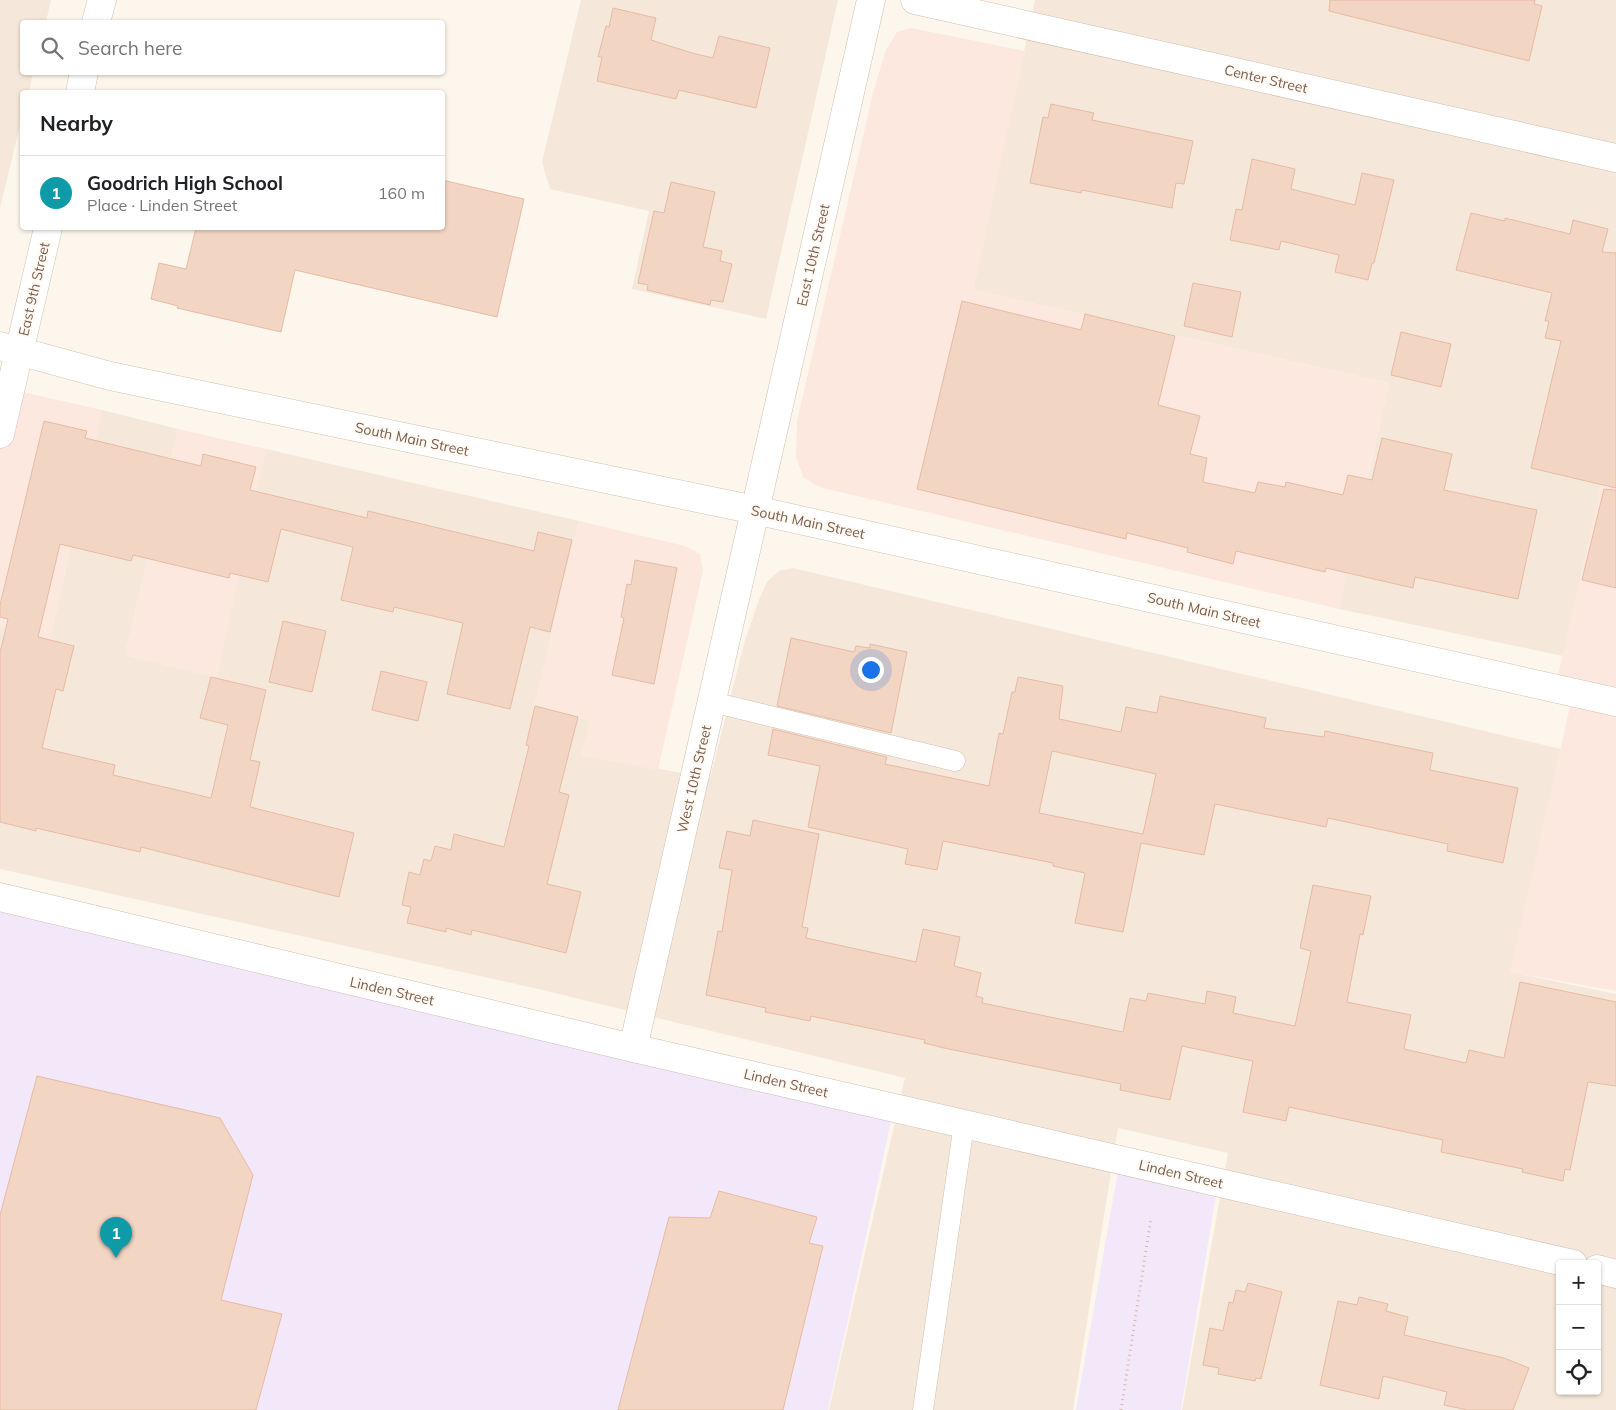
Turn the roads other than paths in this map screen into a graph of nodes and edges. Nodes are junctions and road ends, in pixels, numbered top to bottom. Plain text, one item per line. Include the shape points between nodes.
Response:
1 (102, 0) edge
2 (871, 0) edge
3 (915, 0) edge
4 (97, 20) edge
5 (83, 75) edge
6 (80, 90) edge
7 (1616, 158) edge
8 (47, 230) edge
9 (10, 348) edge
10 (0, 434) edge
11 (755, 510) junction
12 (712, 702) junction
13 (1616, 702) edge
14 (955, 761) dead end
15 (0, 897) edge
16 (633, 1048) junction
17 (964, 1124) junction
18 (1556, 1260) edge
19 (1601, 1270) edge
20 (1616, 1274) edge
21 (922, 1410) edge

1 - 4 street
2 - 11 street, East 10th Street
3 - 7 street, Center Street
5 - 6 street
8 - 9 street, East 9th Street
9 - 10 street, East 9th Street
9 - 11 street, South Main Street via 110,376
11 - 12 street, West 10th Street
11 - 13 street, South Main Street
12 - 14 lane
12 - 16 street, West 10th Street
15 - 16 street, Linden Street
16 - 17 street, Linden Street
17 - 18 street, Linden Street
17 - 21 lane
19 - 20 street

